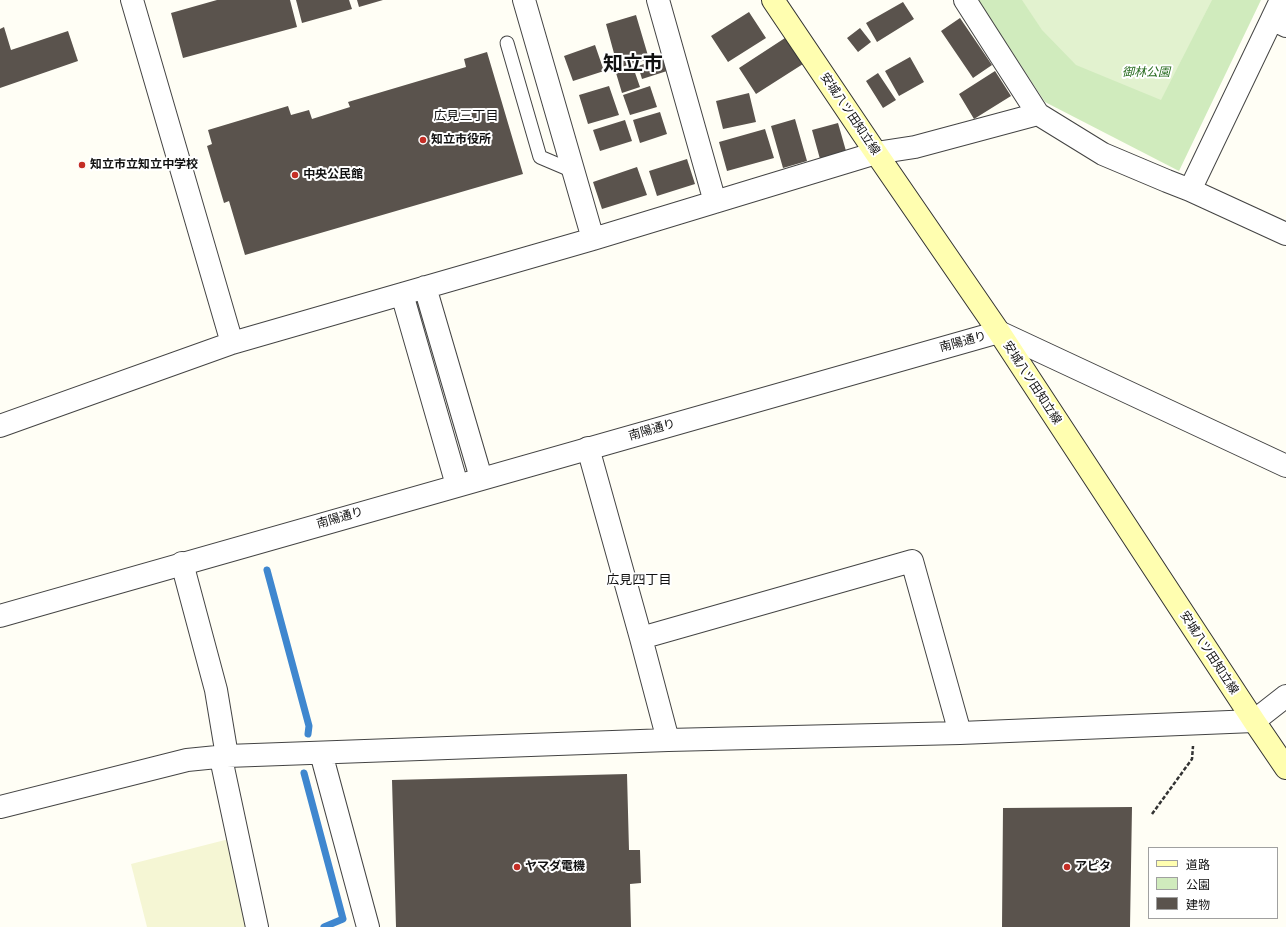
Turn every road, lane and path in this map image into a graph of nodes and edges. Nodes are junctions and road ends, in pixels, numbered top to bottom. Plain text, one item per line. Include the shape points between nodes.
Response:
1 (132, 0) edge
2 (524, 0) edge
3 (658, 0) edge
4 (773, 0) edge
5 (965, 0) edge
6 (1280, 15) edge
7 (507, 42) dead end
8 (1038, 114) junction
9 (876, 153) junction
10 (574, 171) junction
11 (1190, 190) junction
12 (715, 202) junction
13 (1286, 234) edge
14 (593, 239) junction
15 (425, 287) junction
16 (402, 294) junction
17 (999, 332) junction
18 (232, 343) junction
19 (0, 426) edge
20 (588, 448) junction
21 (1286, 466) edge
22 (480, 478) junction
23 (457, 485) junction
24 (182, 563) junction
25 (0, 616) edge
26 (641, 638) junction
27 (1286, 696) edge
28 (1254, 721) junction
29 (1194, 724) junction
30 (960, 733) junction
31 (668, 740) junction
32 (321, 753) junction
33 (227, 756) junction
34 (1286, 768) edge
35 (0, 807) edge
36 (1152, 814) dead end
37 (257, 927) edge
38 (368, 927) edge

1 - 18 street
2 - 10 street
3 - 12 street
4 - 9 main road, 安城八ツ田知立線
5 - 8 street
6 - 11 street
7 - 10 lane via 540,157
8 - 9 street via 914,147
8 - 11 street via 1103,154
9 - 12 street
9 - 17 main road, 安城八ツ田知立線
10 - 14 street
11 - 13 street
12 - 14 street
14 - 15 street
15 - 16 street
15 - 22 street
16 - 18 street
16 - 23 street
17 - 20 street, 南陽通り
17 - 21 street, 南陽通り
17 - 28 main road, 安城八ツ田知立線
18 - 19 street
20 - 22 street, 南陽通り
20 - 26 street
22 - 23 street, 南陽通り
23 - 24 street, 南陽通り
24 - 25 street, 南陽通り
24 - 33 street via 216,690
26 - 30 street via 912,561
26 - 31 street
27 - 28 street
28 - 29 street
28 - 34 main road, 安城八ツ田知立線
29 - 30 street
29 - 36 path via 1192,759
30 - 31 street
31 - 32 street
32 - 33 street
32 - 38 street
33 - 35 street via 187,760
33 - 37 street via 222,763

